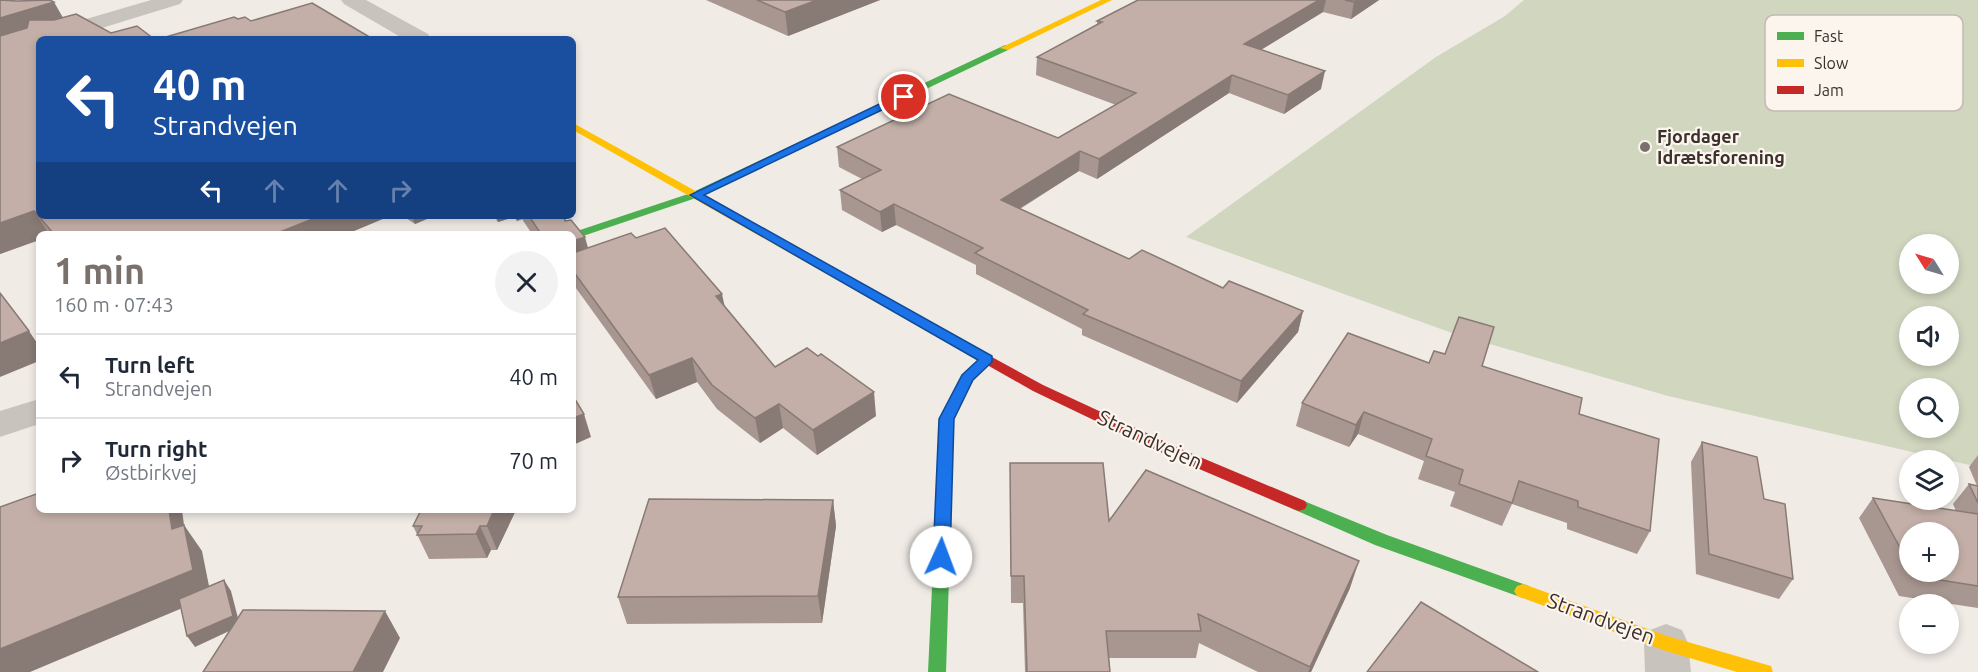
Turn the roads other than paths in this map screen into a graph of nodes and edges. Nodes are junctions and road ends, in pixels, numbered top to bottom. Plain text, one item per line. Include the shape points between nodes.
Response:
1 (173, 0) edge
2 (351, 0) edge
3 (1108, 0) edge
4 (53, 36) edge
5 (415, 36) edge
6 (576, 128) edge
7 (695, 195) junction
8 (576, 234) edge
9 (987, 359) junction
10 (36, 412) edge
11 (0, 424) edge
12 (1667, 658) edge
13 (937, 672) edge
14 (1764, 672) edge

1 - 4 street
2 - 5 street
3 - 7 street
6 - 7 street, Strandvejen
7 - 8 street
7 - 9 street, Strandvejen
9 - 12 street, Strandvejen via 1038,388 1176,453
9 - 13 street via 967,378 947,419
10 - 11 street
12 - 14 street, Strandvejen

